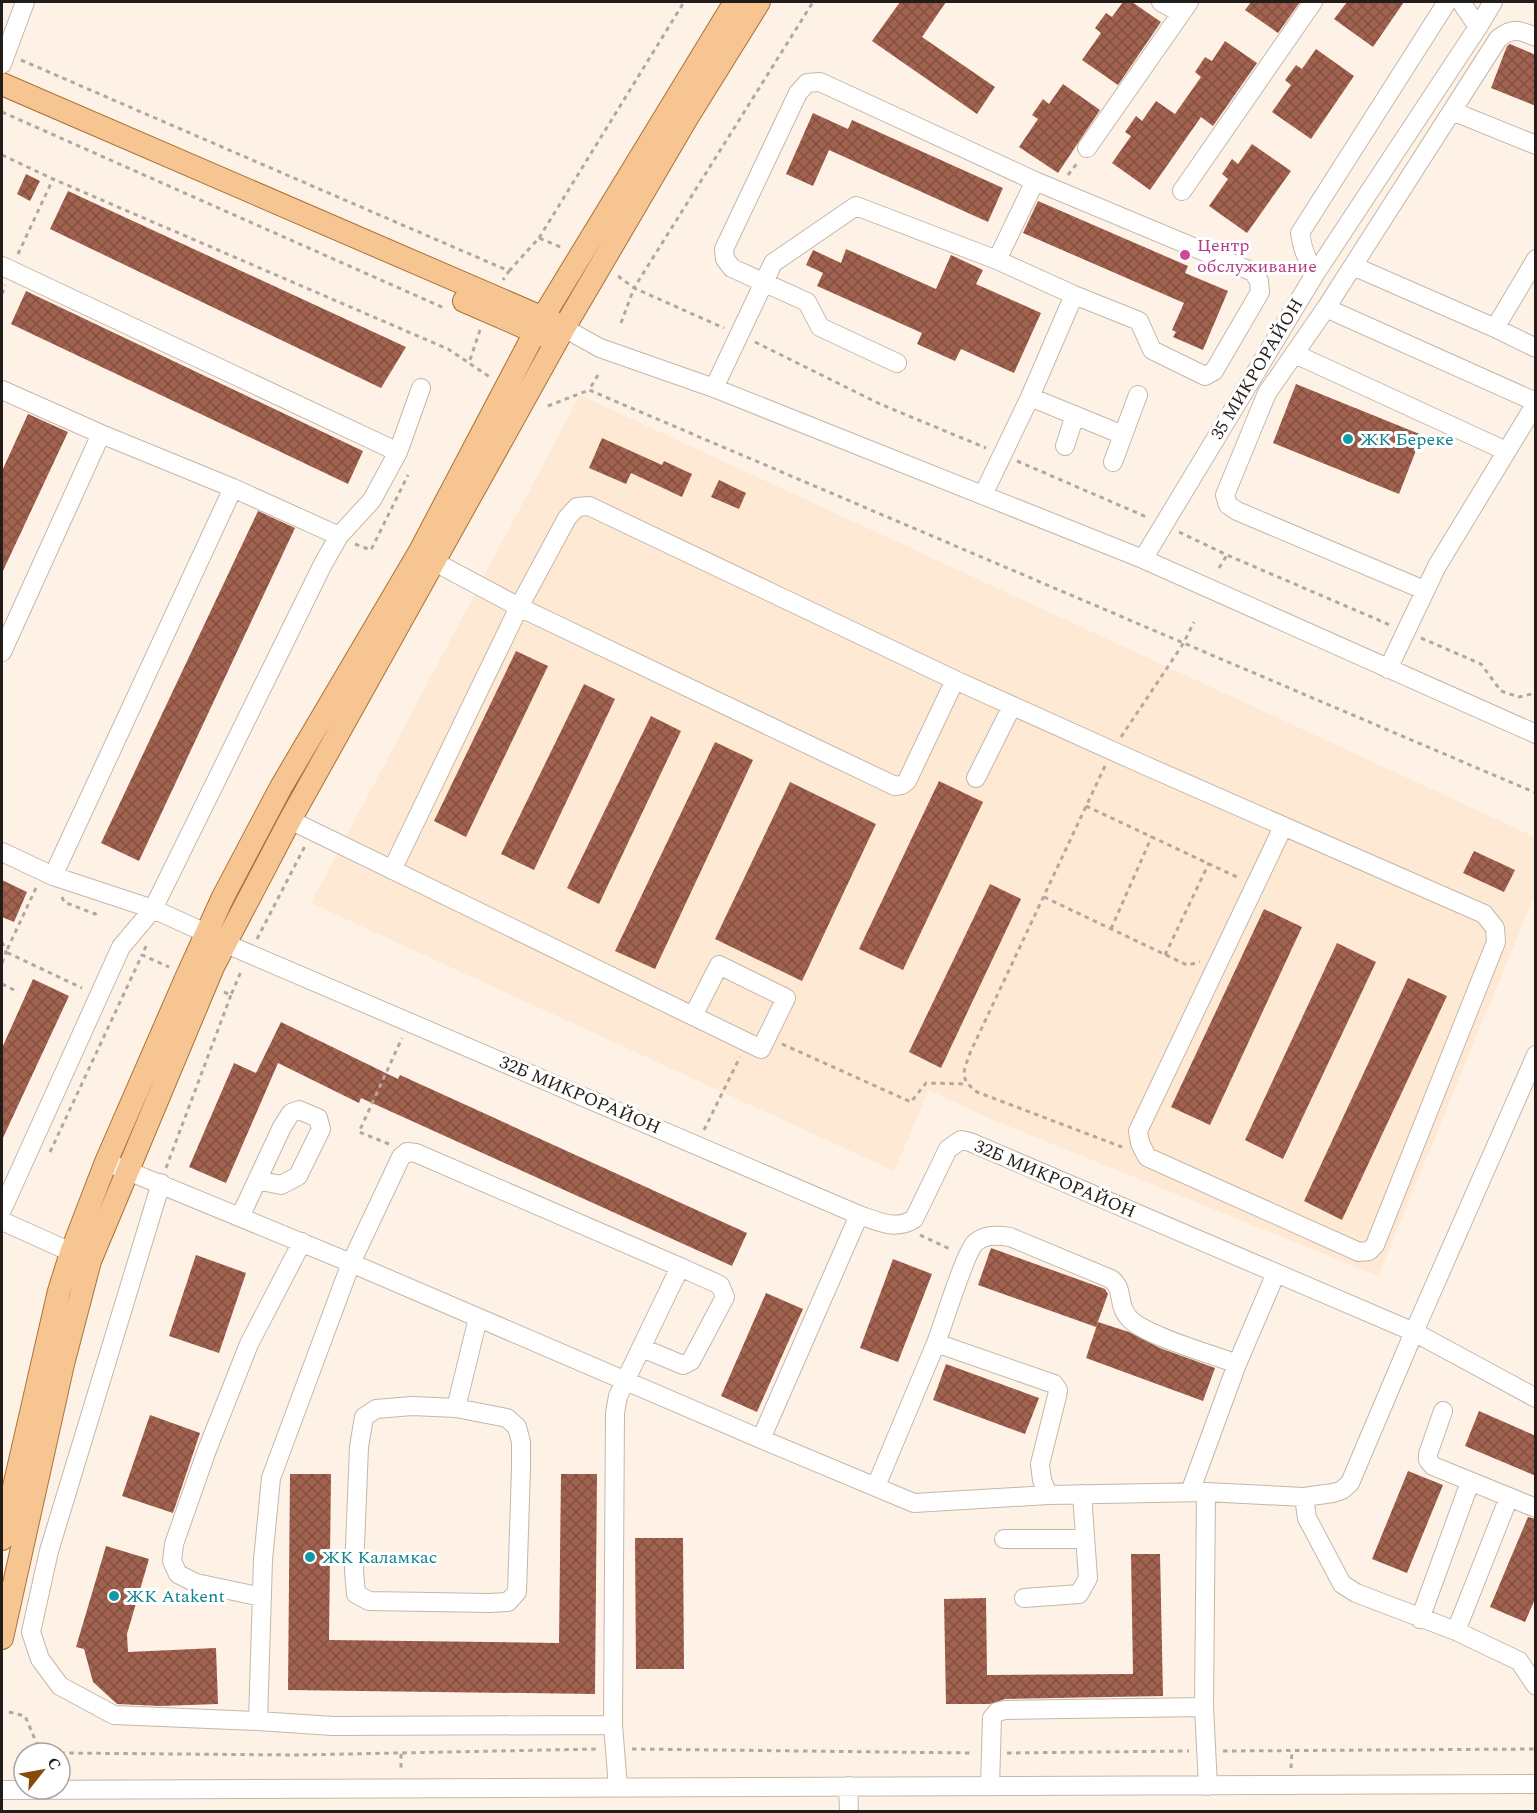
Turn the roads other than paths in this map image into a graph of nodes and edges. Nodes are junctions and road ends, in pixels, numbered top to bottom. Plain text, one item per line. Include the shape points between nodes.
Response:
1 (25, 2) edge
2 (735, 2) edge
3 (759, 2) edge
4 (1161, 2) edge
5 (1313, 2) edge
6 (1448, 2) edge
7 (1461, 2) edge
8 (1493, 2) edge
9 (1185, 7) edge
10 (1478, 27) junction
11 (1536, 37) edge
12 (4, 58) edge
13 (2, 84) edge
14 (2, 97) edge
15 (1452, 111) junction
16 (1536, 145) edge
17 (1087, 148) road end
18 (1035, 181) junction
19 (1182, 191) dead end
20 (1536, 259) edge
21 (997, 260) junction
22 (1353, 266) junction
23 (6, 268) edge
24 (1315, 274) junction
25 (765, 282) junction
26 (1074, 295) junction
27 (490, 304) junction
28 (1326, 308) junction
29 (539, 325) junction
30 (1495, 328) junction
31 (561, 335) junction
32 (1536, 348) edge
33 (1295, 354) junction
34 (897, 363) dead end
35 (421, 388) dead end
36 (714, 388) junction
37 (2, 390) edge
38 (1138, 395) dead end
39 (1030, 397) junction
40 (1536, 403) edge
41 (1075, 415) junction
42 (101, 434) junction
43 (1123, 435) junction
44 (1065, 446) dead end
45 (1506, 451) junction
46 (398, 452) junction
47 (1113, 462) dead end
48 (233, 488) junction
49 (983, 495) junction
50 (339, 536) junction
51 (1143, 559) junction
52 (433, 561) junction
53 (1424, 590) junction
54 (519, 607) junction
55 (2, 652) edge
56 (1388, 669) junction
57 (955, 680) junction
58 (1012, 706) junction
59 (1536, 734) edge
60 (976, 778) dead end
61 (290, 820) junction
62 (1283, 827) junction
63 (2, 852) edge
64 (392, 870) junction
65 (50, 883) junction
66 (153, 909) junction
67 (215, 938) junction
68 (693, 1017) junction
69 (1536, 1055) edge
70 (1529, 1088) edge
71 (106, 1162) junction
72 (127, 1171) junction
73 (257, 1180) dead end
74 (160, 1183) junction
75 (2, 1210) edge
76 (859, 1215) junction
77 (240, 1216) junction
78 (2, 1221) edge
79 (302, 1242) junction
80 (81, 1257) junction
81 (351, 1263) junction
82 (680, 1267) junction
83 (1276, 1273) junction
84 (478, 1318) junction
85 (1414, 1332) junction
86 (936, 1343) junction
87 (642, 1348) junction
88 (1237, 1364) junction
89 (626, 1381) junction
90 (1536, 1398) edge
91 (456, 1408) junction
92 (1443, 1411) dead end
93 (762, 1439) junction
94 (1470, 1482) junction
95 (876, 1486) junction
96 (1198, 1492) junction
97 (1082, 1494) junction
98 (1048, 1495) junction
99 (1304, 1497) junction
100 (1509, 1497) junction
101 (1536, 1508) edge
102 (2, 1539) edge
103 (1004, 1539) dead end
104 (1085, 1539) junction
105 (262, 1597) junction
106 (1024, 1598) dead end
107 (1420, 1619) junction
108 (1455, 1631) junction
109 (2, 1638) edge
110 (1536, 1686) edge
111 (1204, 1707) junction
112 (258, 1721) junction
113 (613, 1725) junction
114 (1536, 1784) edge
115 (618, 1786) junction
116 (848, 1786) junction
117 (990, 1786) junction
118 (1208, 1786) junction
119 (2, 1790) edge
120 (849, 1812) edge

1 - 12 street
2 - 29 main road
3 - 31 main road
4 - 9 street
5 - 19 street
6 - 24 street via 1300,233
7 - 10 street
8 - 10 street, 35 МИКРОРАЙОН
9 - 17 street
10 - 24 street, 35 МИКРОРАЙОН
11 - 15 street via 1508,31 1498,39
13 - 27 main road
14 - 27 main road
15 - 16 street
15 - 22 street
18 - 21 street
18 - 25 street via 820,82 807,83 798,93 724,249 732,268
18 - 26 street via 1253,272 1260,292 1214,371 1205,376 1152,350 1139,321
20 - 30 street
21 - 25 street via 856,206 773,263
21 - 26 street
22 - 28 street
22 - 30 street
23 - 46 street
24 - 51 street, 35 МИКРОРАЙОН
25 - 34 street via 807,302 820,327
25 - 36 street
26 - 39 street
27 - 29 main road
28 - 33 street
28 - 40 street
29 - 31 main road
29 - 67 main road via 420,551 281,787
30 - 32 street
31 - 36 street
31 - 52 main road
33 - 45 street
33 - 53 street via 1267,393 1225,495 1228,505
35 - 46 street
36 - 49 street
37 - 42 street
38 - 43 street
39 - 41 street
39 - 49 street
40 - 45 street
41 - 43 street
41 - 44 street
42 - 48 street
42 - 55 street
43 - 47 street
45 - 53 street
46 - 50 street via 372,500
48 - 50 street
48 - 65 street
49 - 51 street
50 - 66 street
51 - 56 street
52 - 54 street
52 - 61 main road
53 - 56 street
54 - 57 street via 567,518 577,507 589,506
54 - 57 street via 895,786 907,781
54 - 64 street
56 - 59 street
57 - 58 street
58 - 60 street
58 - 62 street
61 - 64 street
61 - 67 main road
62 - 62 street via 1484,914 1495,928 1496,942 1375,1245 1369,1251 1359,1252 1147,1157 1140,1143 1138,1131
63 - 65 street, 32Б МИКРОРАЙОН
64 - 68 street
65 - 66 street, 32Б МИКРОРАЙОН
66 - 67 street, 32Б МИКРОРАЙОН
66 - 75 street via 121,947
67 - 71 main road
67 - 72 main road via 206,983
67 - 76 street, 32Б МИКРОРАЙОН
68 - 68 street via 761,1049 786,998 719,965
69 - 70 street
70 - 85 street
71 - 72 street
71 - 80 main road
72 - 74 street
72 - 80 main road
73 - 77 street
74 - 77 street
74 - 112 street via 49,1551 31,1632 40,1659 60,1686 114,1715
76 - 83 street, 32Б МИКРОРАЙОН via 894,1227 914,1219 948,1149 961,1140
76 - 93 street
77 - 79 street
78 - 80 street
79 - 81 street
79 - 105 street via 249,1344 207,1450 174,1544 172,1561 178,1574 196,1583
80 - 102 main road via 59,1291
80 - 109 main road via 63,1364
81 - 82 street via 407,1152
81 - 84 street
81 - 105 street via 271,1478
82 - 87 street
82 - 87 street via 720,1285 725,1297 688,1364
83 - 85 street, 32Б МИКРОРАЙОН
83 - 88 street
84 - 89 street
84 - 91 street
85 - 90 street, 32Б МИКРОРАЙОН
85 - 99 street via 1350,1483 1333,1493
86 - 88 street via 974,1244 987,1236 1010,1237 1116,1283 1121,1307 1136,1325
86 - 95 street
86 - 98 street via 1054,1384 1057,1396 1040,1464
87 - 89 street
88 - 96 street
89 - 93 street
89 - 113 street via 615,1413
91 - 91 street via 376,1409 364,1417 359,1447 354,1571 356,1594 369,1601 508,1602 517,1592 521,1469 518,1427 507,1418
92 - 94 street via 1428,1460
93 - 95 street
94 - 100 street
94 - 107 street
95 - 98 street via 914,1503
96 - 97 street
96 - 99 street
96 - 111 street
97 - 98 street
97 - 104 street
99 - 107 street via 1306,1518 1342,1584
100 - 101 street
100 - 108 street
103 - 104 street
104 - 106 street via 1088,1578 1079,1594
105 - 112 street
107 - 108 street
108 - 110 street via 1519,1661
111 - 117 street via 998,1712 992,1718
111 - 118 street
112 - 113 street via 333,1726
113 - 115 street
114 - 118 street
115 - 116 street
115 - 119 street
116 - 117 street
116 - 120 street
117 - 118 street

